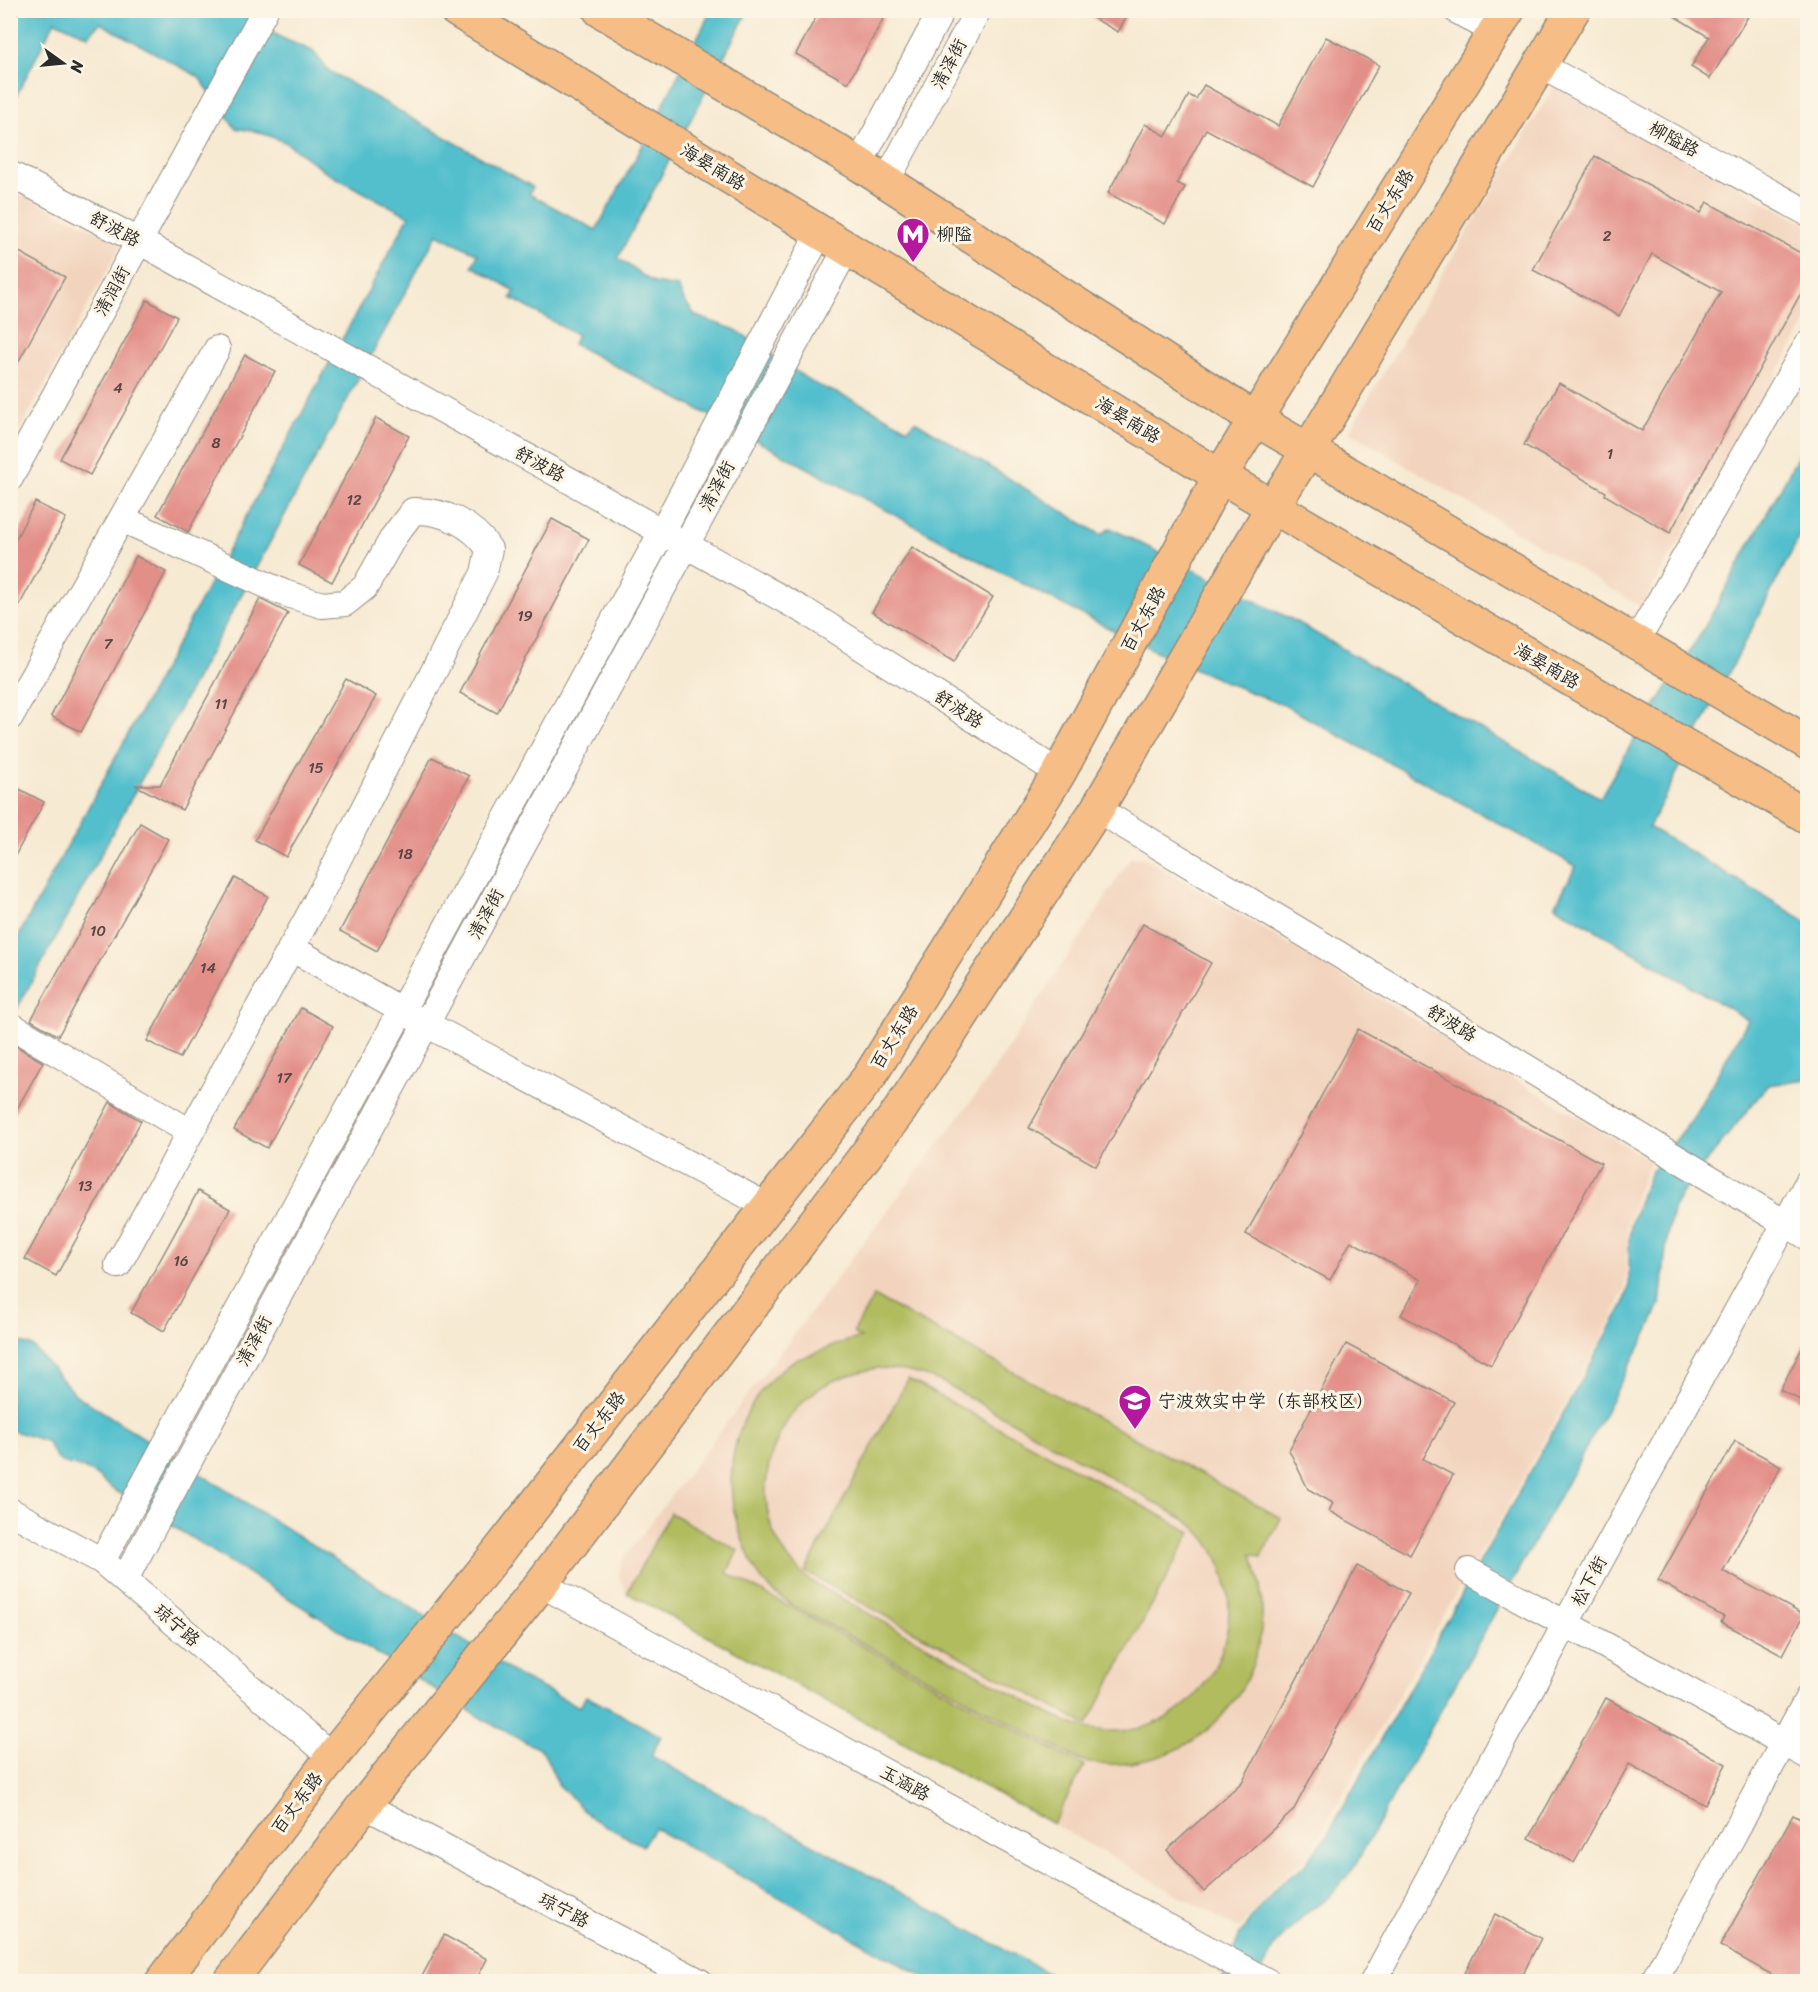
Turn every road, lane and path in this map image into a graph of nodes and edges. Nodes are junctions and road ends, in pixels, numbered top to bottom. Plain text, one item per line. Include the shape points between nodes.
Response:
1 (265, 10) edge
2 (456, 10) edge
3 (600, 10) edge
4 (942, 10) edge
5 (978, 10) edge
6 (1456, 10) edge
7 (1573, 10) edge
8 (1502, 21) edge
9 (1540, 65) junction
10 (859, 164) junction
11 (10, 174) edge
12 (886, 182) junction
13 (1808, 213) edge
14 (833, 240) junction
15 (139, 241) junction
16 (1808, 344) edge
17 (217, 349) dead end
18 (1255, 418) junction
19 (1310, 449) junction
20 (1220, 476) junction
21 (10, 477) edge
22 (1273, 507) junction
23 (122, 519) junction
24 (662, 532) junction
25 (686, 545) junction
26 (1636, 642) junction
27 (10, 717) edge
28 (1808, 743) edge
29 (1059, 773) junction
30 (1097, 809) junction
31 (1808, 817) edge
32 (291, 948) junction
33 (402, 1010) junction
34 (426, 1024) junction
35 (10, 1025) edge
36 (190, 1132) junction
37 (1808, 1182) edge
38 (767, 1206) junction
39 (1785, 1224) junction
40 (1808, 1237) edge
41 (118, 1265) dead end
42 (10, 1511) edge
43 (102, 1561) junction
44 (1469, 1571) dead end
45 (125, 1579) junction
46 (541, 1584) junction
47 (1566, 1623) junction
48 (1808, 1698) edge
49 (1784, 1743) junction
50 (1808, 1756) edge
51 (332, 1757) junction
52 (364, 1805) junction
53 (162, 1982) edge
54 (230, 1982) edge
55 (700, 1982) edge
56 (1268, 1982) edge
57 (1373, 1982) edge
58 (1653, 1982) edge

1 - 15 street, 清润街
2 - 14 main road, 海晏南路
3 - 10 main road
4 - 10 street, 清泽街
5 - 12 street, 清泽街
6 - 8 street
7 - 9 main road
8 - 18 main road, 百丈东路
9 - 13 street, 柳隘路
9 - 19 main road
10 - 12 main road
11 - 15 street, 舒波路
12 - 18 main road
14 - 20 main road, 海晏南路
14 - 24 street, 清泽街
14 - 25 street, 清泽街
15 - 21 street, 清润街
15 - 24 street, 舒波路
16 - 26 street
17 - 23 street
18 - 19 main road
18 - 20 main road, 百丈东路
19 - 22 main road
19 - 26 main road
20 - 22 main road, 海晏南路
20 - 29 main road, 百丈东路
22 - 30 main road
22 - 31 main road, 海晏南路
23 - 27 street
23 - 32 street via 284,593 322,605 345,603 365,587 413,511 430,510 454,518 482,537 489,549 484,573
24 - 25 street, 舒波路
24 - 33 street, 清泽街
25 - 29 street, 舒波路 via 808,613
25 - 34 street, 清泽街
26 - 28 main road
29 - 38 main road, 百丈东路 via 869,1077
30 - 39 street, 舒波路
30 - 46 main road via 900,1110
32 - 33 street
32 - 36 street
33 - 34 street
33 - 43 street, 清泽街
34 - 38 street
34 - 45 street, 清泽街
35 - 36 street
36 - 41 street
37 - 39 street, 松下街
38 - 51 main road, 百丈东路 via 492,1560
39 - 40 street, 舒波路
39 - 47 street, 松下街
42 - 43 street, 琼宁路
43 - 45 street, 琼宁路
44 - 47 street
45 - 51 street, 琼宁路
46 - 52 main road
46 - 56 street, 玉涵路
47 - 49 street
47 - 57 street, 松下街
48 - 49 street
49 - 50 street
49 - 58 street
51 - 53 main road, 百丈东路
52 - 54 main road
52 - 55 street, 琼宁路

